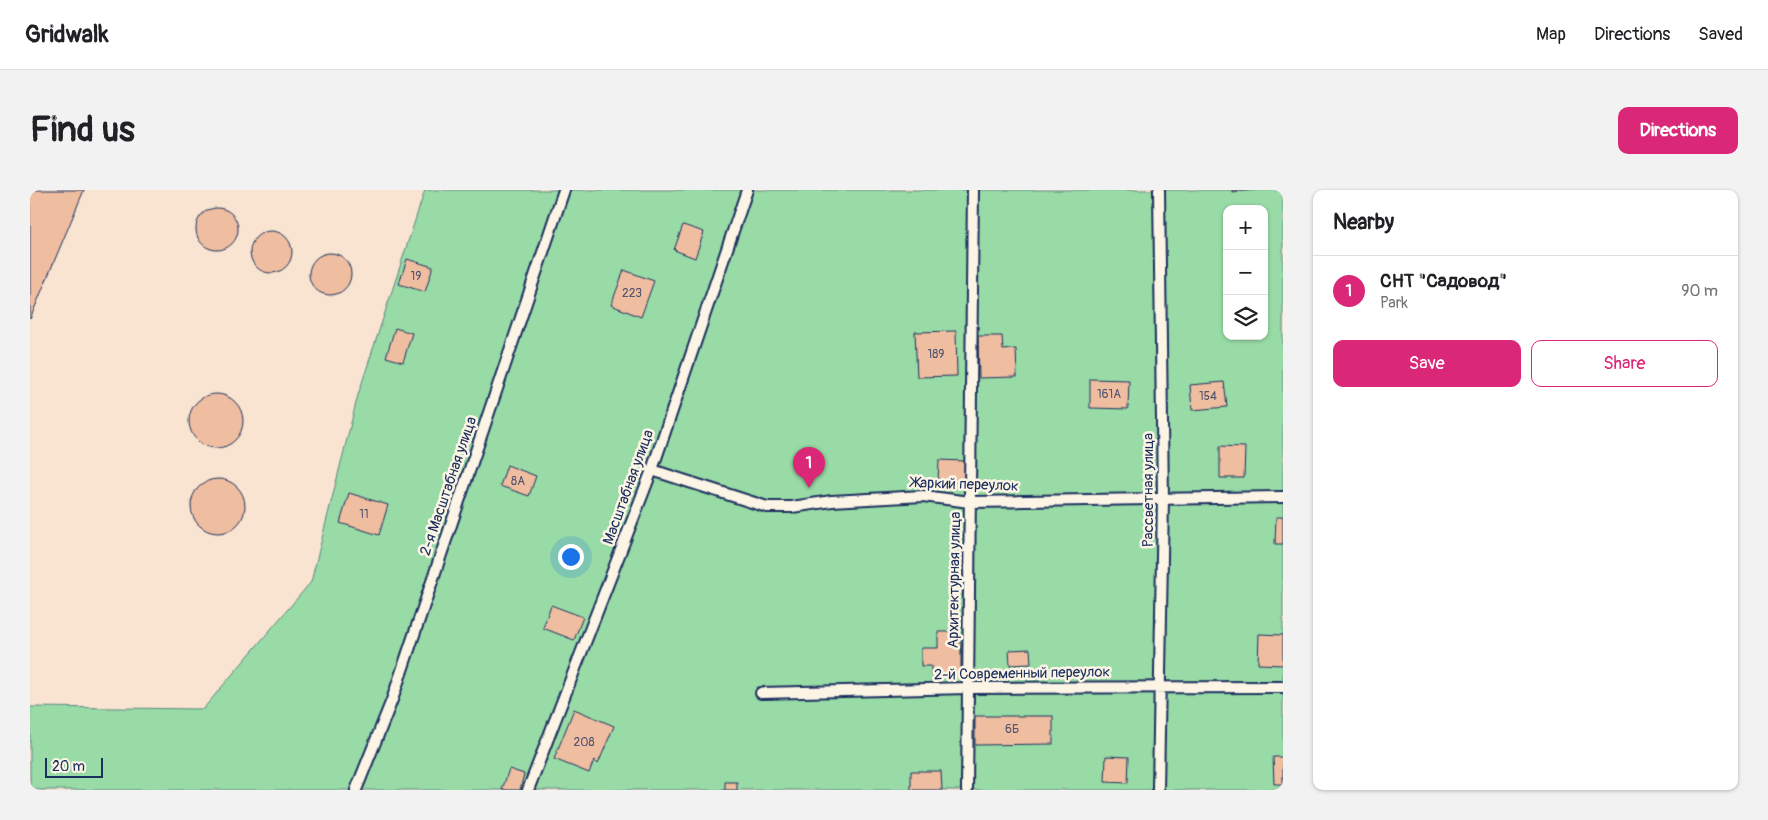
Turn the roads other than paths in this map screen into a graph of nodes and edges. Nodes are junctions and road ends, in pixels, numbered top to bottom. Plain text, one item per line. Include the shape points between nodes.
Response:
1 (564, 190) edge
2 (747, 190) edge
3 (973, 190) edge
4 (1159, 190) edge
5 (652, 470) junction
6 (1283, 497) edge
7 (1163, 498) junction
8 (970, 502) junction
9 (1161, 687) junction
10 (1283, 687) edge
11 (968, 688) junction
12 (760, 693) dead end
13 (356, 790) edge
14 (528, 790) edge
15 (967, 790) edge
16 (1158, 790) edge

1 - 13 lane, 2-я Масштабная улица via 392,700
2 - 5 lane, Масштабная улица
3 - 8 lane, Архитектурная улица
4 - 7 lane, Рассветная улица
5 - 8 lane, Жаркий переулок via 767,507 923,496
5 - 14 lane, Масштабная улица
6 - 7 lane, Жаркий переулок
7 - 8 lane, Жаркий переулок
7 - 9 lane, Рассветная улица
8 - 11 lane, Архитектурная улица
9 - 10 lane, 2-й Современный переулок
9 - 11 lane, 2-й Современный переулок
9 - 16 lane, Рассветная улица
11 - 12 lane, 2-й Современный переулок
11 - 15 lane, Архитектурная улица

